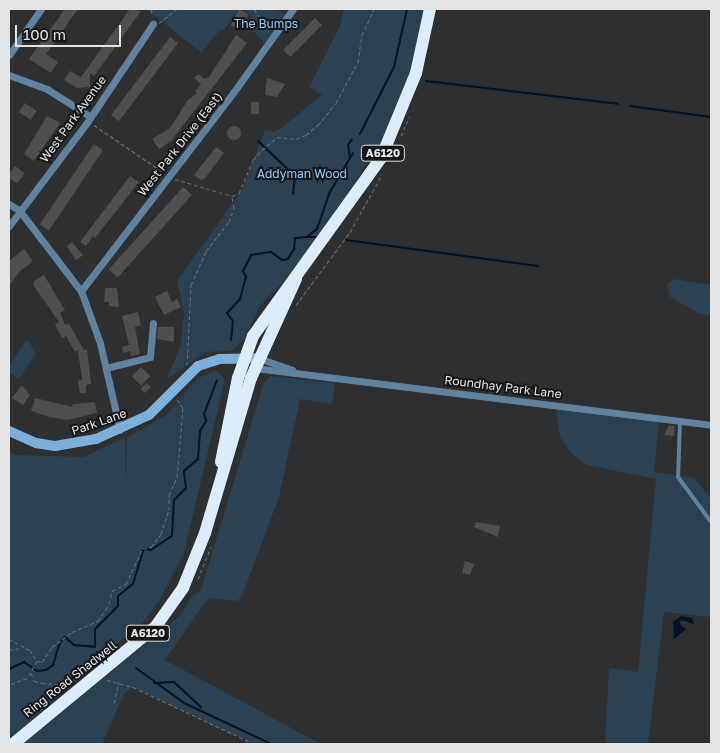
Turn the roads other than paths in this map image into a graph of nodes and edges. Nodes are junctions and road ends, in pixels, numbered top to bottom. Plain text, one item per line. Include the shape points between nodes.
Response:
1 (41, 9) edge
2 (293, 9) edge
3 (430, 9) edge
4 (153, 20) road end
5 (9, 55) edge
6 (9, 75) edge
7 (89, 119) junction
8 (9, 204) edge
9 (19, 210) junction
10 (9, 226) edge
11 (81, 291) junction
12 (153, 323) dead end
13 (250, 362) junction
14 (106, 368) junction
15 (680, 421) junction
16 (711, 425) edge
17 (120, 430) junction
18 (9, 431) edge
19 (711, 522) edge
20 (13, 744) edge

1 - 5 street
2 - 11 street, West Park Drive (East)
3 - 13 highway, A6120 via 416,73 387,145 370,175 296,279
4 - 7 street, West Park Avenue
6 - 7 street via 47,89
7 - 9 street, West Park Avenue
8 - 9 street
9 - 10 street, West Park Avenue
9 - 11 street
11 - 14 street
12 - 14 street via 150,357
13 - 15 street, Roundhay Park Lane
13 - 17 street, Park Lane via 207,362 191,371 149,415
13 - 20 highway, Ring Road Shadwell / A6120 via 223,444 220,476 199,554 170,609 136,644
14 - 17 street
15 - 16 street, Roundhay Park Lane
15 - 19 lane via 678,477
17 - 18 street, Park Lane via 72,446 36,443

